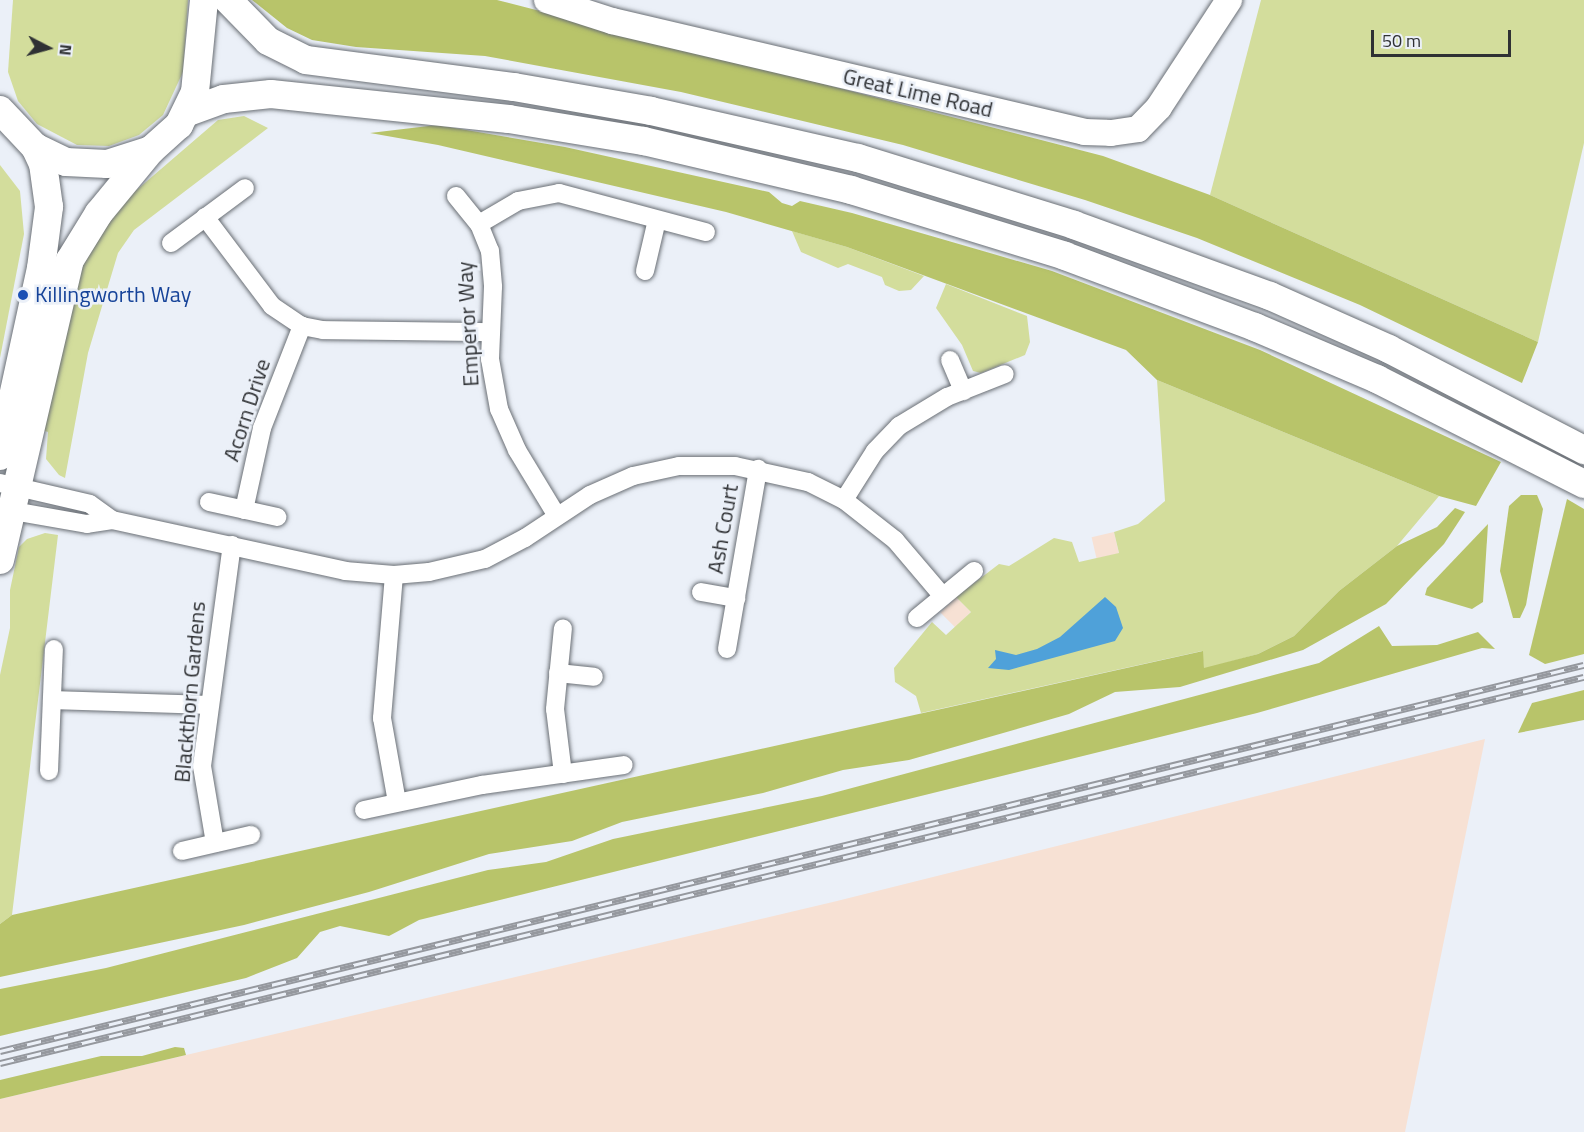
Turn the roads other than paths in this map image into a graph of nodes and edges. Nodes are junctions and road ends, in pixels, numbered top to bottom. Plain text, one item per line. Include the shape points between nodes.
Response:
1 (204, 0) edge
2 (228, 0) edge
3 (547, 0) edge
4 (1228, 0) edge
5 (0, 110) edge
6 (188, 112) junction
7 (35, 147) junction
8 (151, 150) junction
9 (245, 188) dead end
10 (456, 196) dead end
11 (205, 217) junction
12 (657, 220) junction
13 (479, 224) junction
14 (706, 232) dead end
15 (171, 243) dead end
16 (645, 271) dead end
17 (302, 326) junction
18 (489, 332) junction
19 (950, 360) dead end
20 (1005, 374) dead end
21 (963, 391) junction
22 (1584, 450) edge
23 (0, 456) edge
24 (758, 469) junction
25 (1584, 484) edge
26 (8, 498) edge
27 (844, 500) junction
28 (209, 502) dead end
29 (244, 510) junction
30 (557, 516) junction
31 (277, 517) dead end
32 (232, 545) junction
33 (0, 560) edge
34 (974, 571) dead end
35 (394, 575) junction
36 (701, 592) dead end
37 (942, 594) junction
38 (736, 598) junction
39 (917, 618) dead end
40 (564, 628) dead end
41 (54, 649) dead end
42 (727, 649) dead end
43 (558, 673) junction
44 (594, 677) dead end
45 (52, 700) junction
46 (209, 705) junction
47 (624, 765) dead end
48 (49, 771) dead end
49 (563, 774) junction
50 (397, 802) junction
51 (364, 810) dead end
52 (251, 835) dead end
53 (215, 843) junction
54 (182, 851) dead end

1 - 6 main road via 198,78
2 - 22 main road via 268,41 306,60 514,87 651,111 858,158 1074,225 1270,296 1502,405
3 - 4 main road, Great Lime Road via 612,21 1084,132 1112,133 1138,129 1159,107
5 - 7 main road
6 - 8 main road
6 - 25 main road via 224,99 271,94 508,118 644,141 840,187 1065,256 1256,327 1377,379
7 - 8 main road via 66,162 89,165 124,161
7 - 23 main road via 43,164 49,207 41,268
8 - 26 main road via 99,213 70,260
9 - 11 street
10 - 13 street, Emperor Way
11 - 15 street
11 - 17 street via 272,306
12 - 13 street via 549,193 518,201
12 - 14 street
12 - 16 street
13 - 18 street, Emperor Way via 492,269
17 - 18 street via 323,330
17 - 29 street, Acorn Drive via 262,428
18 - 30 street, Emperor Way via 493,385 503,420
19 - 21 street
20 - 21 street
21 - 27 street via 928,407 888,436
24 - 27 street via 808,482
24 - 30 street via 700,465 657,470 612,484
24 - 38 street, Ash Court
26 - 32 street via 90,504 112,520
26 - 33 main road
27 - 37 street via 895,540
28 - 29 street
29 - 31 street
30 - 35 street via 485,559 447,569
32 - 35 street via 345,570
32 - 46 street, Blackthorn Gardens
34 - 37 street
35 - 50 street via 382,718
36 - 38 street, Ash Court
37 - 39 street
38 - 42 street, Ash Court
40 - 43 street
41 - 45 street
43 - 44 street
43 - 49 street via 555,723
45 - 46 street
45 - 48 street
46 - 53 street, Blackthorn Gardens via 202,780
47 - 49 street
49 - 50 street
50 - 51 street
52 - 53 street
53 - 54 street

